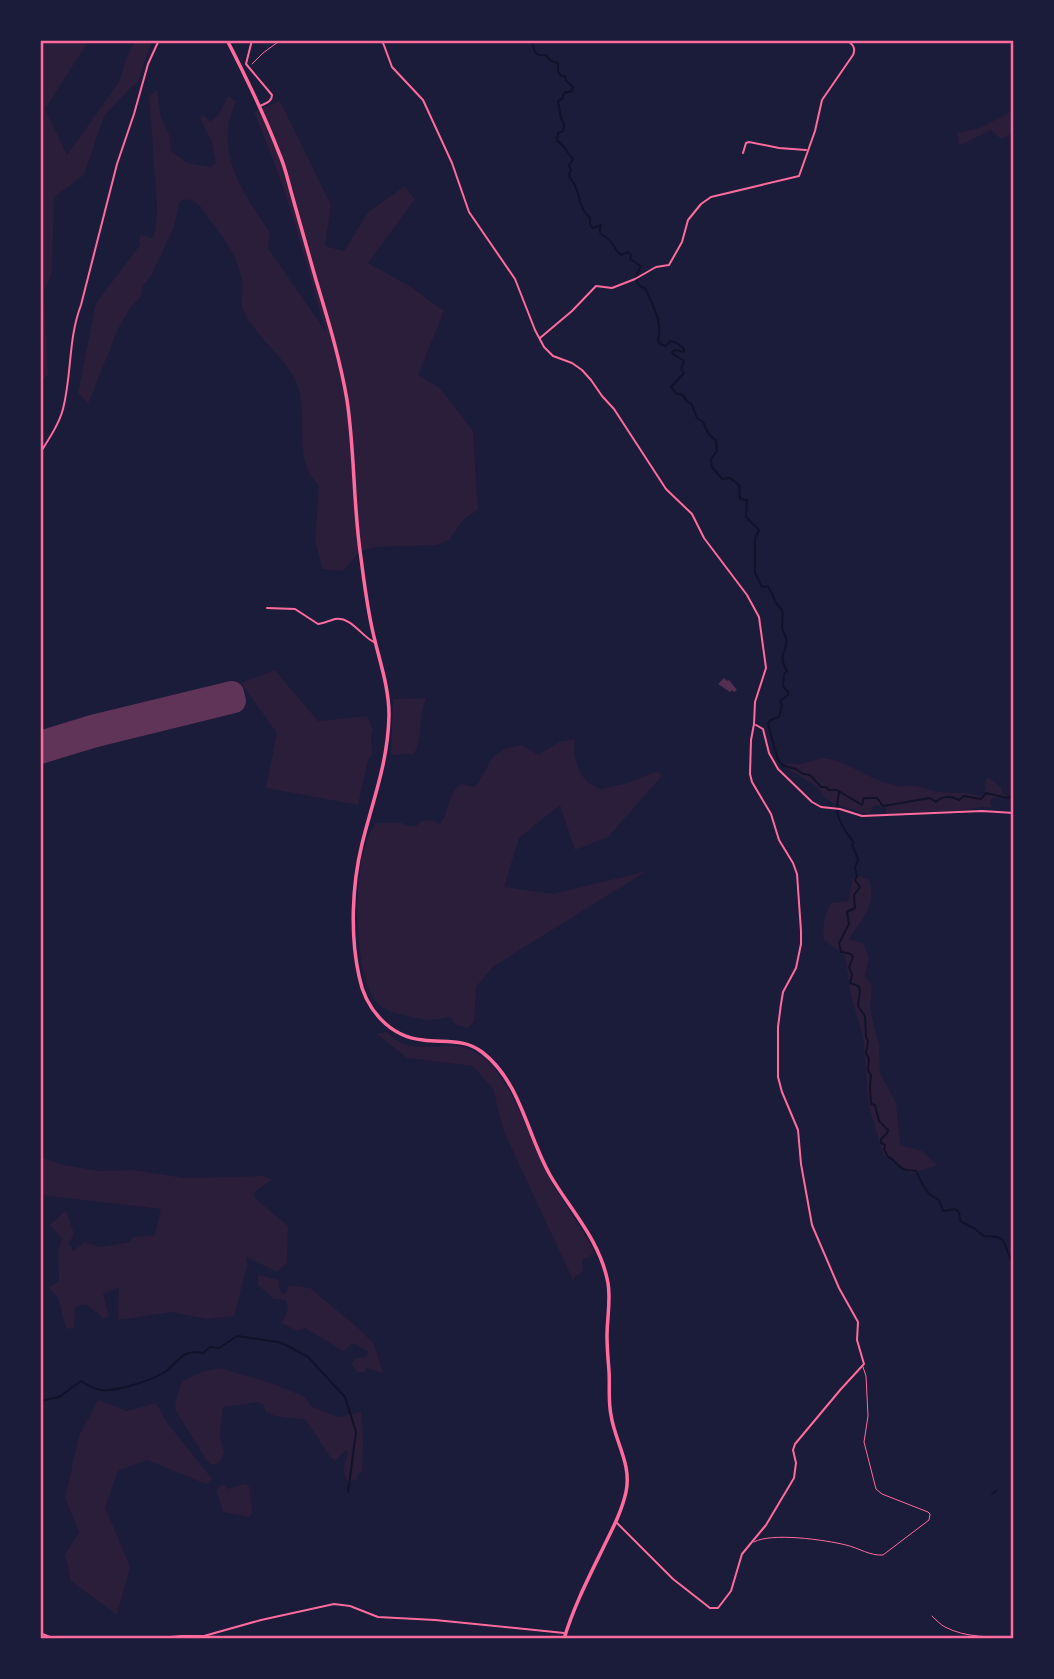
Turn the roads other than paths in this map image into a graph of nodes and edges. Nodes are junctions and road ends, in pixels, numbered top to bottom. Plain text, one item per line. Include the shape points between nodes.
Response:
1 (159, 40) edge
2 (227, 40) edge
3 (252, 40) edge
4 (382, 40) edge
5 (846, 40) edge
6 (259, 106) junction
7 (807, 150) junction
8 (743, 153) dead end
9 (539, 338) junction
10 (40, 453) edge
11 (267, 608) dead end
12 (375, 642) junction
13 (754, 724) junction
14 (1014, 813) edge
15 (863, 1367) junction
16 (615, 1522) junction
17 (752, 1543) junction
18 (40, 1633) edge
19 (565, 1636) edge
20 (55, 1639) edge
21 (145, 1639) edge

1 - 10 street via 117,164 75,320 62,413
2 - 6 highway
3 - 6 street via 248,68 272,95
4 - 9 street via 392,66 424,100 469,212 515,278
5 - 7 street via 854,48 853,55 822,100
6 - 12 highway via 281,156 338,357
7 - 8 street via 749,142
7 - 9 street via 799,176 711,197 688,220 669,265 612,288 596,286
9 - 13 street via 550,353 587,374 666,489 692,514 755,608 766,668 755,702
11 - 12 street via 295,609 318,624 337,618
12 - 16 highway via 389,706 382,774 354,889 361,984 378,1015 402,1035 463,1042 489,1059 514,1094 548,1171 593,1241 608,1282 610,1412 627,1472
13 - 14 street via 763,729 778,769 821,807 862,816
13 - 15 street via 752,782 793,863 799,887 801,944 781,1004 779,1083 798,1130 811,1225 858,1322
15 - 17 street via 795,1444 794,1478
15 - 17 lane via 868,1416 864,1442 876,1489 928,1511 929,1520 883,1555 797,1538 761,1538
16 - 17 street via 673,1579 713,1609 731,1591 742,1554
16 - 19 highway
18 - 20 street
19 - 21 street via 379,1617 334,1604 204,1636

